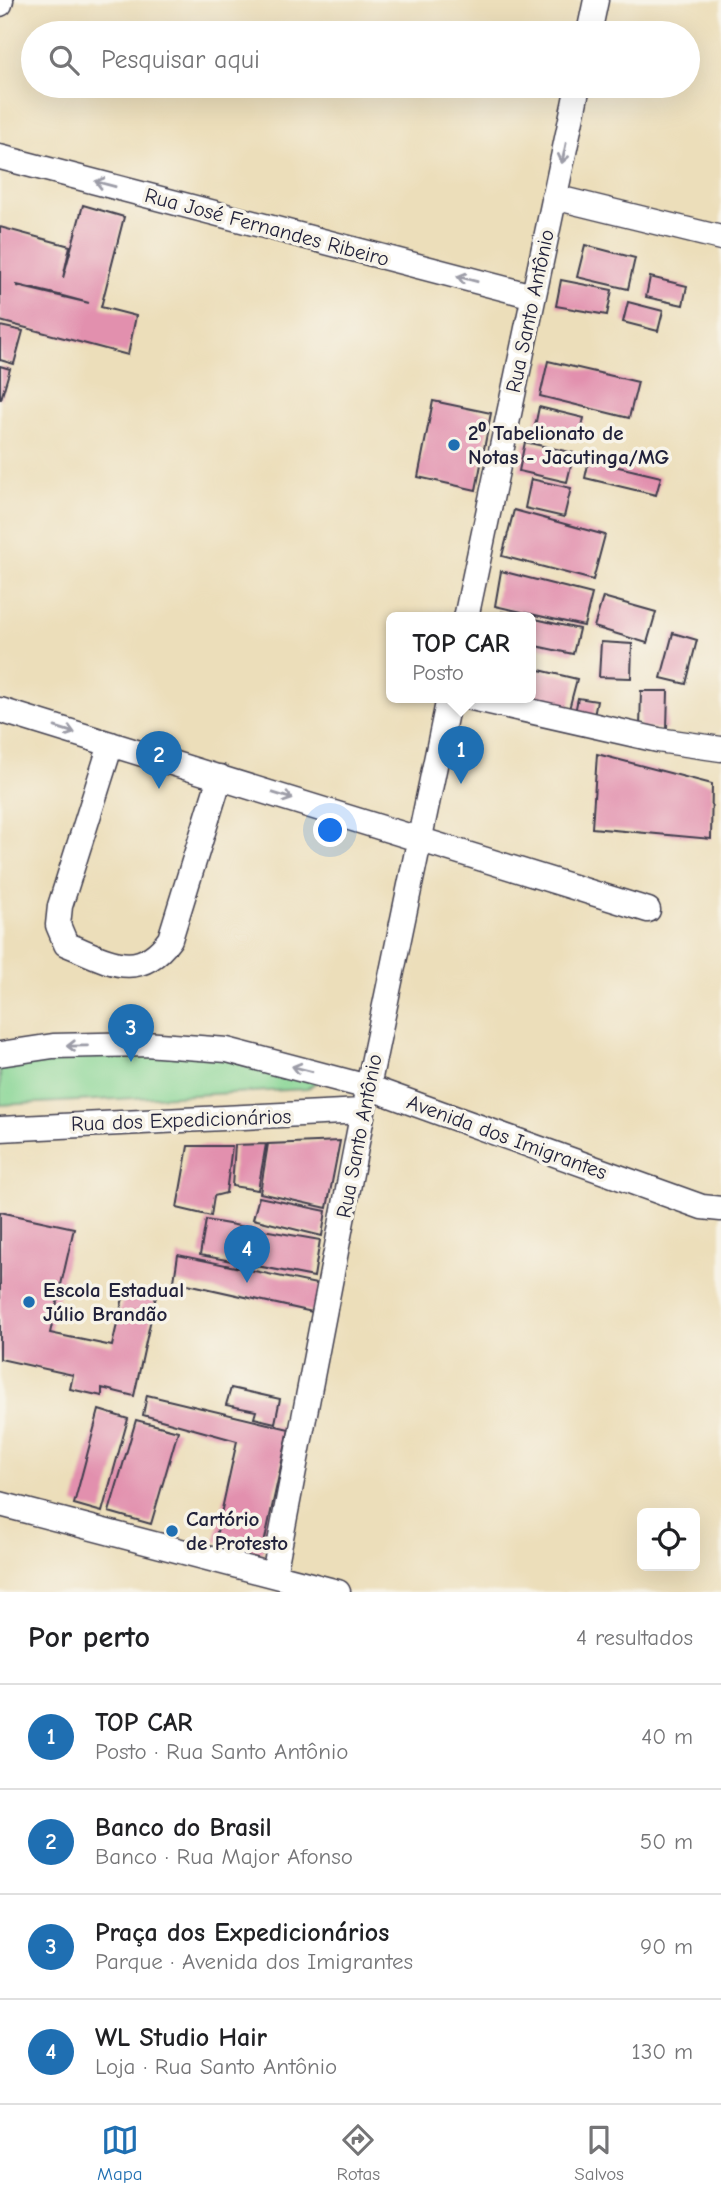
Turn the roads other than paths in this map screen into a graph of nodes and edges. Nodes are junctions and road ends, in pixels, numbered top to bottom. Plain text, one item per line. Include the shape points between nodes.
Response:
1 (596, 0) edge
2 (592, 21) edge
3 (575, 98) edge
4 (0, 157) edge
5 (554, 197) junction
6 (721, 238) edge
7 (533, 296) junction
8 (467, 612) edge
9 (448, 703) edge
10 (494, 703) edge
11 (0, 710) edge
12 (111, 744) junction
13 (721, 749) edge
14 (220, 777) junction
15 (421, 839) junction
16 (648, 910) dead end
17 (0, 1054) edge
18 (365, 1099) junction
19 (0, 1129) edge
20 (721, 1209) edge
21 (0, 1504) edge
22 (274, 1574) junction
23 (338, 1592) edge

1 - 2 street
3 -> 5 street, Rua Santo Antônio
7 -> 4 street, Rua José Fernandes Ribeiro
5 - 6 street
5 - 7 street, Rua Santo Antônio
7 - 8 street, Rua Santo Antônio
9 - 15 street, Rua Santo Antônio
10 - 13 street via 658,740
11 -> 12 street
12 - 14 street
12 - 14 street via 58,925 66,944 117,964 149,961 170,939
14 -> 15 street
15 - 16 street
15 - 18 street, Rua Santo Antônio
18 -> 17 street, Avenida dos Imigrantes via 227,1050 53,1046
18 - 19 street, Rua dos Expedicionários
18 - 20 street, Avenida dos Imigrantes via 702,1207
18 - 22 street, Rua Santo Antônio
21 - 22 street
22 - 23 street

